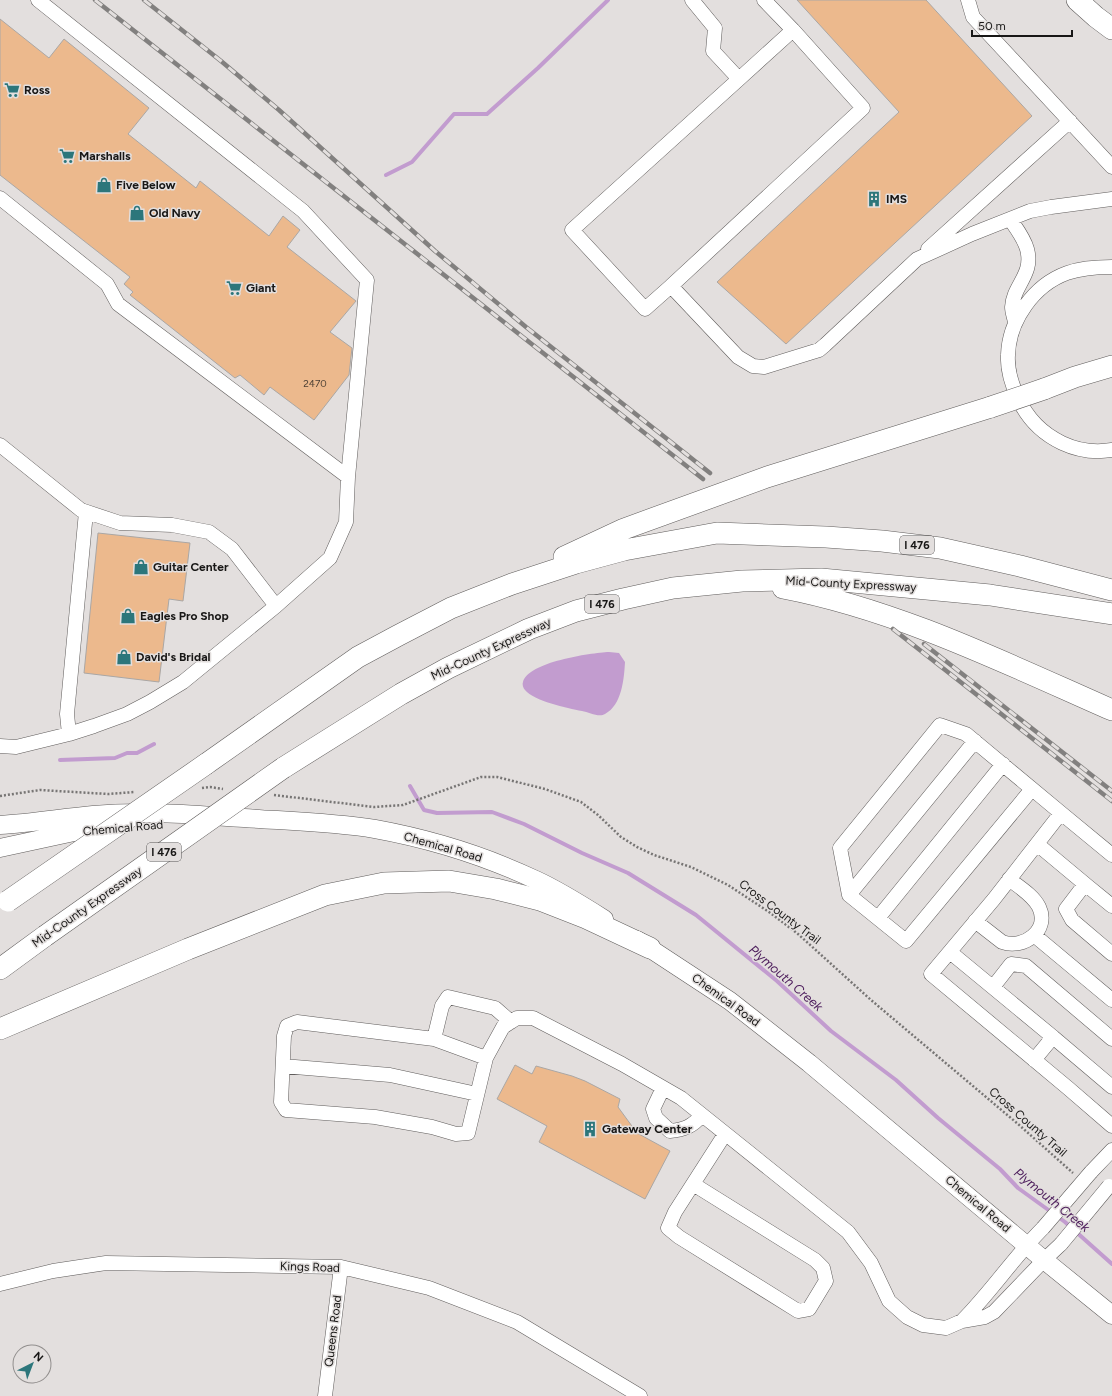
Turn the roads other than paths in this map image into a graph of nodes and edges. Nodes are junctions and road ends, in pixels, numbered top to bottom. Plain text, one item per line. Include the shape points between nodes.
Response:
1 (38, 0) edge
2 (764, 0) edge
3 (958, 0) edge
4 (968, 0) edge
5 (1077, 0) edge
6 (693, 1) edge
7 (973, 17) junction
8 (1112, 29) edge
9 (793, 30) junction
10 (739, 79) junction
11 (1070, 121) junction
12 (1112, 167) edge
13 (0, 198) edge
14 (1112, 199) edge
15 (1010, 219) junction
16 (917, 259) junction
17 (1112, 267) edge
18 (672, 286) junction
19 (1015, 322) junction
20 (1112, 366) edge
21 (1112, 377) edge
22 (1044, 389) junction
23 (0, 445) edge
24 (1112, 450) edge
25 (348, 477) junction
26 (86, 512) junction
27 (742, 580) junction
28 (512, 584) junction
29 (1112, 590) edge
30 (276, 606) junction
31 (1112, 614) edge
32 (1112, 710) edge
33 (69, 734) junction
34 (975, 741) junction
35 (0, 746) edge
36 (1003, 764) junction
37 (1032, 789) junction
38 (1062, 813) junction
39 (272, 820) junction
40 (0, 825) edge
41 (1037, 844) junction
42 (0, 848) edge
43 (1112, 855) edge
44 (1009, 879) junction
45 (1085, 884) junction
46 (849, 895) junction
47 (4, 904) edge
48 (1112, 906) edge
49 (878, 918) junction
50 (975, 921) junction
51 (1034, 935) junction
52 (650, 948) junction
53 (950, 952) junction
54 (1112, 954) edge
55 (0, 969) edge
56 (993, 987) junction
57 (1112, 1000) edge
58 (511, 1022) junction
59 (0, 1030) edge
60 (1053, 1037) junction
61 (434, 1039) junction
62 (1112, 1039) edge
63 (486, 1058) junction
64 (1034, 1060) junction
65 (283, 1066) junction
66 (1112, 1086) edge
67 (663, 1088) junction
68 (477, 1094) junction
69 (702, 1115) junction
70 (1112, 1126) edge
71 (725, 1134) junction
72 (1112, 1150) edge
73 (693, 1184) junction
74 (1110, 1185) edge
75 (1026, 1245) junction
76 (1044, 1260) junction
77 (341, 1267) junction
78 (0, 1284) edge
79 (1112, 1315) edge
80 (962, 1322) junction
81 (325, 1396) edge
82 (640, 1396) edge

1 - 25 street via 303,211 367,280
2 - 9 street
3 - 7 street
4 - 7 street
5 - 8 highway
6 - 10 street via 715,28 713,51
7 - 11 street
9 - 10 street
9 - 18 street via 863,108
10 - 18 street via 572,230 646,309
11 - 12 street
11 - 16 street
13 - 25 street via 107,284 118,304
14 - 15 street via 1030,211
15 - 16 street
15 - 19 street via 1027,248 1028,261 1027,270 1012,307
16 - 18 street via 825,346 764,367 753,366 738,357
17 - 19 street via 1081,269 1057,277 1033,297
19 - 24 street via 1009,345 1008,368 1013,387 1024,411 1033,423 1054,439 1067,445 1092,451
20 - 22 highway
21 - 22 highway
22 - 28 highway, bridge via 766,477 638,524 579,549
23 - 26 street
25 - 30 street via 346,522 330,558
26 - 30 street via 120,523 172,525 209,532 232,549
26 - 33 street via 67,714
27 - 31 highway, Mid-County Expressway / I 476 via 821,579 898,585 990,595
27 - 32 highway via 814,594 902,621
27 - 55 highway, Mid-County Expressway / I 476, bridge via 673,588 622,598 576,611 529,629 448,668 401,694 283,768
28 - 29 highway, I 476 via 624,550 718,533 826,537 940,548
28 - 47 highway, I 476, bridge via 451,608 358,657
30 - 33 street via 183,682 127,714
33 - 35 street via 16,747
34 - 36 street
34 - 46 street
34 - 46 street via 966,734 940,725 840,848
36 - 37 street
36 - 49 street
37 - 38 street
37 - 49 street via 906,941
38 - 41 street
38 - 43 street
39 - 40 main road, Chemical Road via 169,813 94,815
39 - 42 main road, Chemical Road via 139,825 74,832
39 - 52 main road, Chemical Road via 374,829 455,848 536,880 578,902
41 - 44 street
41 - 45 street
44 - 50 street
44 - 51 street via 1034,899 1039,907 1041,922
45 - 48 street
45 - 54 street via 1066,909 1072,920
46 - 49 street
50 - 51 street via 1006,943 1021,944
50 - 53 street
51 - 57 street
52 - 59 highway via 540,900 496,889 449,881 384,883 325,895 188,949
52 - 75 main road, Chemical Road via 730,1001 809,1063
53 - 56 street
53 - 64 street via 932,974
56 - 60 street
56 - 62 street via 1011,964 1026,966
58 - 61 street via 495,1008 448,997 442,1006
58 - 63 street via 503,1027
58 - 67 street via 517,1018 533,1018
60 - 64 street
60 - 66 street
61 - 63 street
61 - 65 street via 296,1022 287,1026 284,1036
63 - 68 street
64 - 70 street
65 - 68 street via 390,1075
65 - 68 street via 282,1102 286,1110 375,1117 456,1134 468,1133
67 - 69 street via 681,1098
67 - 69 street via 653,1109 656,1118 670,1131 682,1130 695,1124
69 - 71 street
71 - 73 street
71 - 80 street via 848,1232 871,1263 889,1301 907,1317 923,1325 946,1328
72 - 75 street, bridge
73 - 73 street via 668,1228 798,1311 808,1309 826,1281 823,1268 815,1260
74 - 76 street, bridge via 1061,1244
75 - 76 main road, Chemical Road
75 - 80 street
76 - 79 main road, Chemical Road
76 - 80 street via 994,1312 985,1317
77 - 78 street, Kings Road via 106,1263 54,1271
77 - 81 street, Queens Road
77 - 82 street, Kings Road via 429,1288 517,1322

